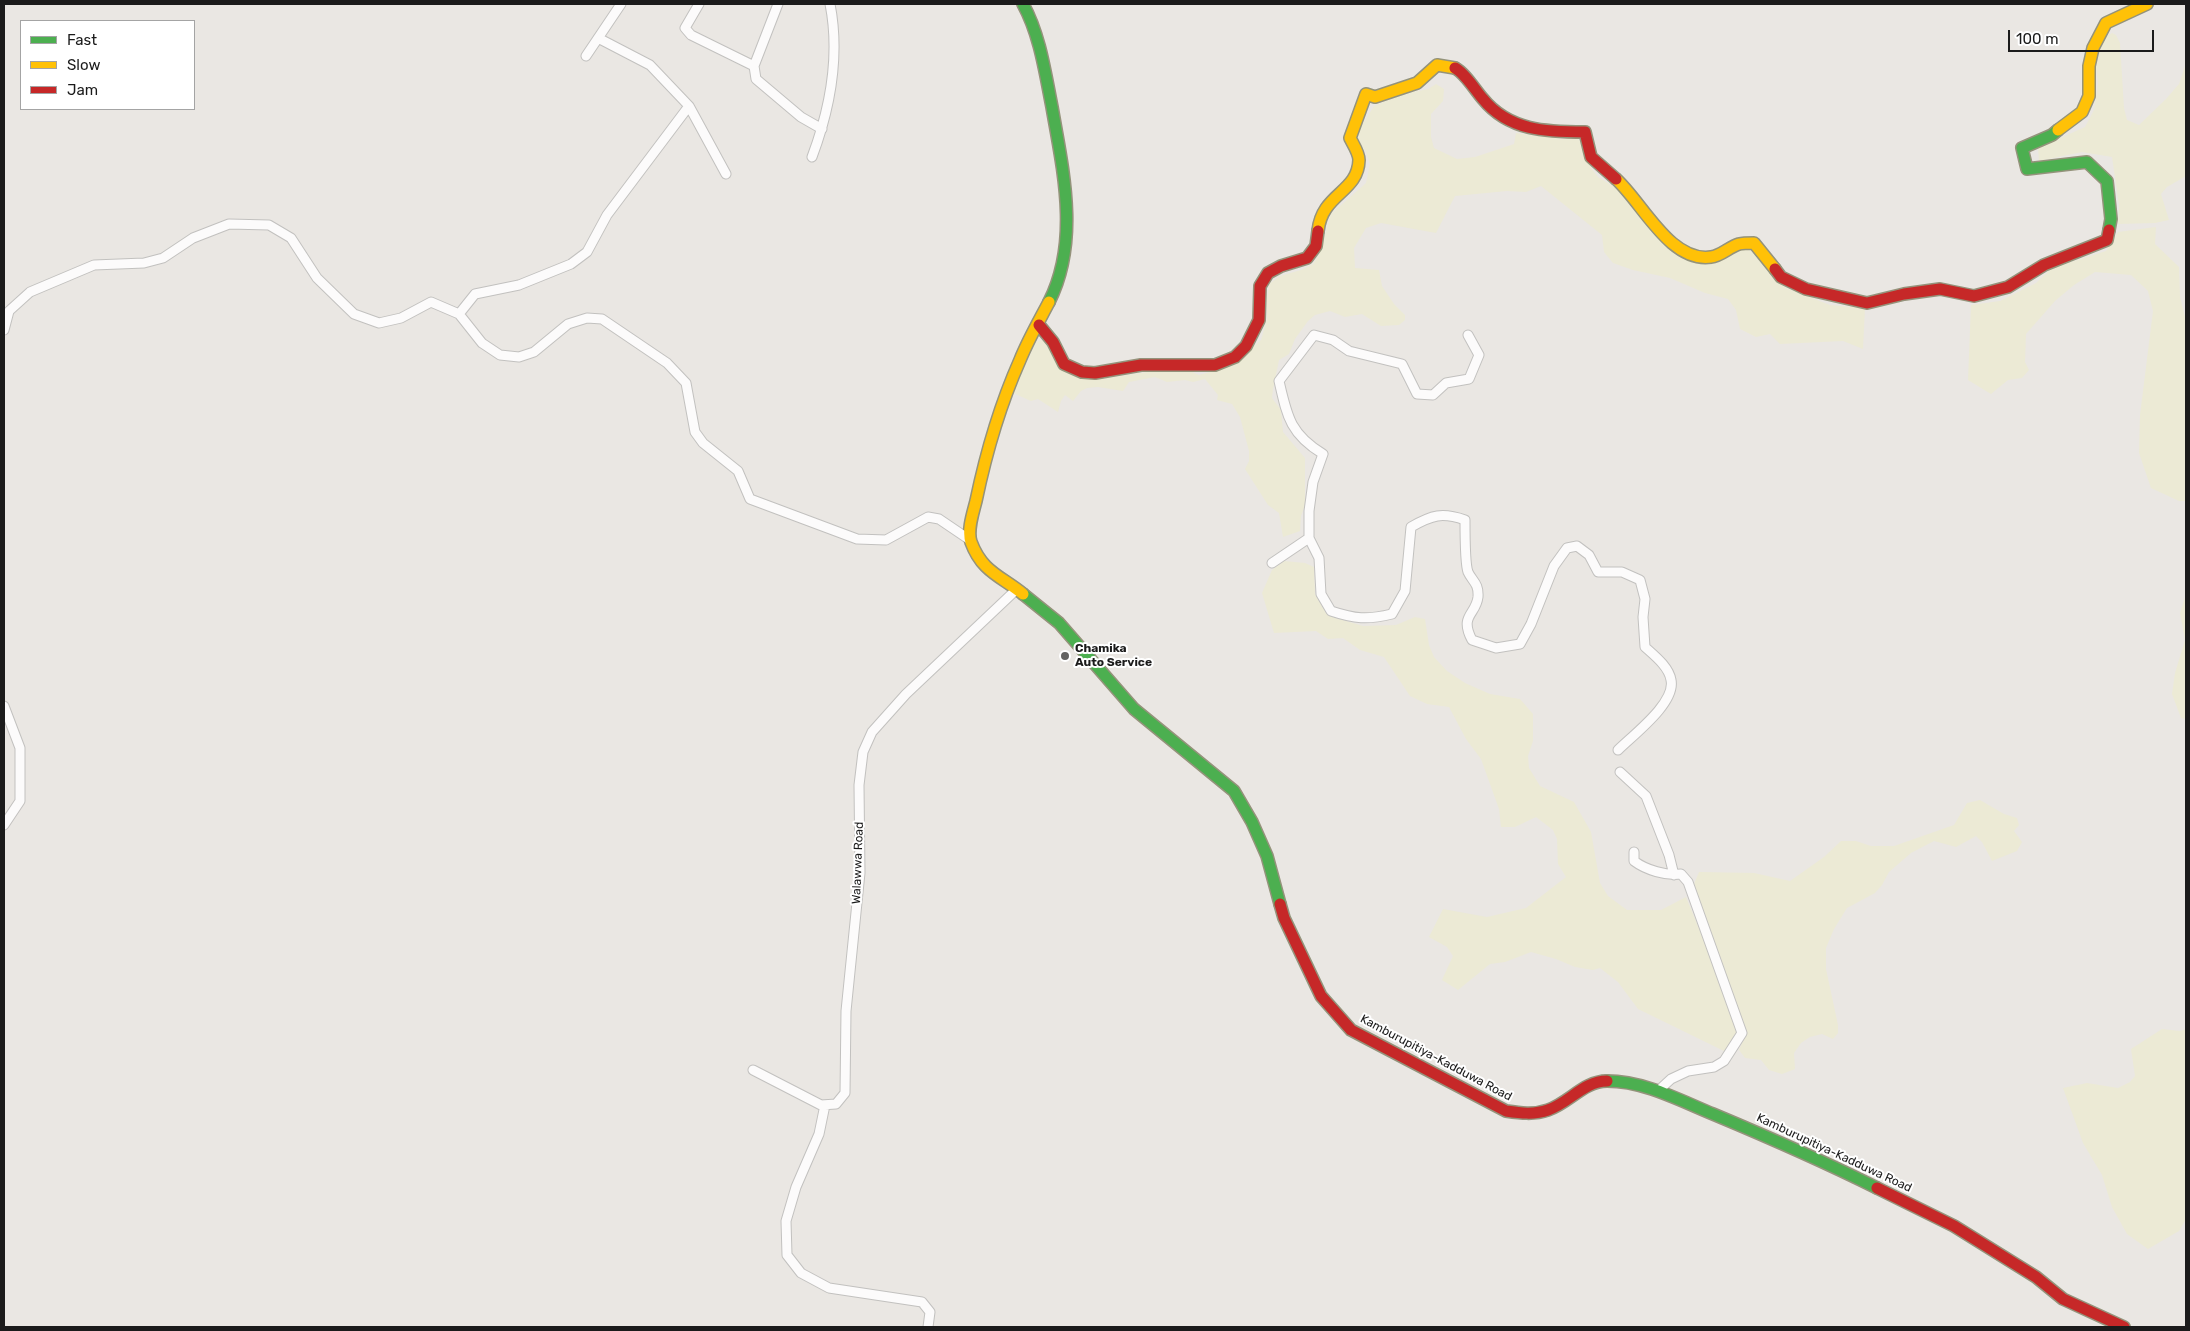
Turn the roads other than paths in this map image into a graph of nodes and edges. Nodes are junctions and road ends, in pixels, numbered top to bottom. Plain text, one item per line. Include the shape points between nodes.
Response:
1 (621, 4) edge
2 (700, 4) edge
3 (778, 4) edge
4 (830, 4) edge
5 (1023, 4) edge
6 (2148, 4) edge
7 (598, 38) junction
8 (586, 56) dead end
9 (754, 66) junction
10 (689, 106) junction
11 (822, 129) junction
12 (812, 157) dead end
13 (726, 174) dead end
14 (459, 314) junction
15 (1039, 325) junction
16 (4, 330) edge
17 (1468, 335) dead end
18 (1309, 538) junction
19 (970, 540) junction
20 (1272, 563) dead end
21 (1016, 589) junction
22 (4, 706) edge
23 (1618, 750) dead end
24 (1620, 772) dead end
25 (4, 825) edge
26 (1634, 852) dead end
27 (1674, 875) junction
28 (754, 1070) dead end
29 (1658, 1090) junction
30 (825, 1105) junction
31 (928, 1327) edge
32 (2124, 1327) edge

1 - 7 street
2 - 9 street via 685,28 691,35
3 - 9 street
4 - 11 street via 834,26 833,73
5 - 15 main road via 1033,23 1047,81 1064,174 1067,220 1057,286
6 - 15 main road via 2106,23 2093,48 2089,96 2082,112 2052,135 2022,148 2027,169 2087,162 2106,181 2111,219 2107,240 2044,265 2008,287 1974,296 1940,289 1867,304 1806,289 1781,276 1754,243 1739,244 1712,257 1695,257 1654,226 1626,188 1591,157 1585,132 1550,132 1518,126 1492,111 1457,68 1437,65 1417,82 1375,97 1366,94 1350,138 1359,158 1355,179 1325,207 1319,218 1316,246 1307,258 1268,273 1260,286 1259,320 1246,346 1235,357 1215,364 1141,365 1082,372 1064,364 1053,342
7 - 8 street
7 - 10 street via 650,65
9 - 11 street via 756,79 801,117
10 - 13 street
10 - 14 street via 607,215 587,252 571,264 519,285 475,294
11 - 12 street
14 - 16 street via 431,302 400,318 379,323 354,314 317,278 291,238 269,225 229,224 193,238 163,258 144,264 94,264 30,292 9,311
14 - 19 street via 482,343 500,355 519,357 534,352 568,324 587,318 602,319 667,363 686,382 695,432 738,471 750,499 857,539 886,540 928,518 939,519
15 - 19 main road via 1007,391 985,458
17 - 18 street via 1479,355 1469,379 1446,383 1433,395 1417,394 1402,364 1349,351 1333,340 1314,335 1279,381 1288,418 1306,444 1323,454 1313,482
18 - 20 street
18 - 23 street via 1319,558 1321,594 1331,611 1372,619 1392,614 1405,590 1412,527 1428,516 1450,515 1465,520 1468,572 1476,580 1478,597 1469,614 1466,630 1472,640 1496,648 1520,644 1532,624 1554,566 1568,548 1577,546 1589,555 1598,572 1622,572 1640,580 1645,599 1645,647 1664,665 1672,681 1668,699 1660,710
19 - 21 main road, Kamburupitiya-Kadduwa Road via 991,573
21 - 29 main road, Kamburupitiya-Kadduwa Road via 1059,623 1134,710 1234,791 1267,856 1284,918 1321,996 1351,1030 1506,1111 1530,1114 1549,1110 1602,1081 1624,1081
21 - 30 street, Walawwa Road via 906,694 872,732 863,752 859,785 860,873 846,1012 845,1093 836,1104
22 - 25 street via 20,748 20,801
24 - 27 street via 1646,796
26 - 27 street via 1634,861 1642,867
27 - 29 street via 1681,874 1688,882 1742,1033 1724,1060 1714,1067 1688,1071
28 - 30 street
29 - 32 main road, Kamburupitiya-Kadduwa Road via 1803,1151 1954,1226 2063,1299
30 - 31 street via 819,1134 786,1221 787,1255 800,1273 829,1288 922,1302 930,1312

